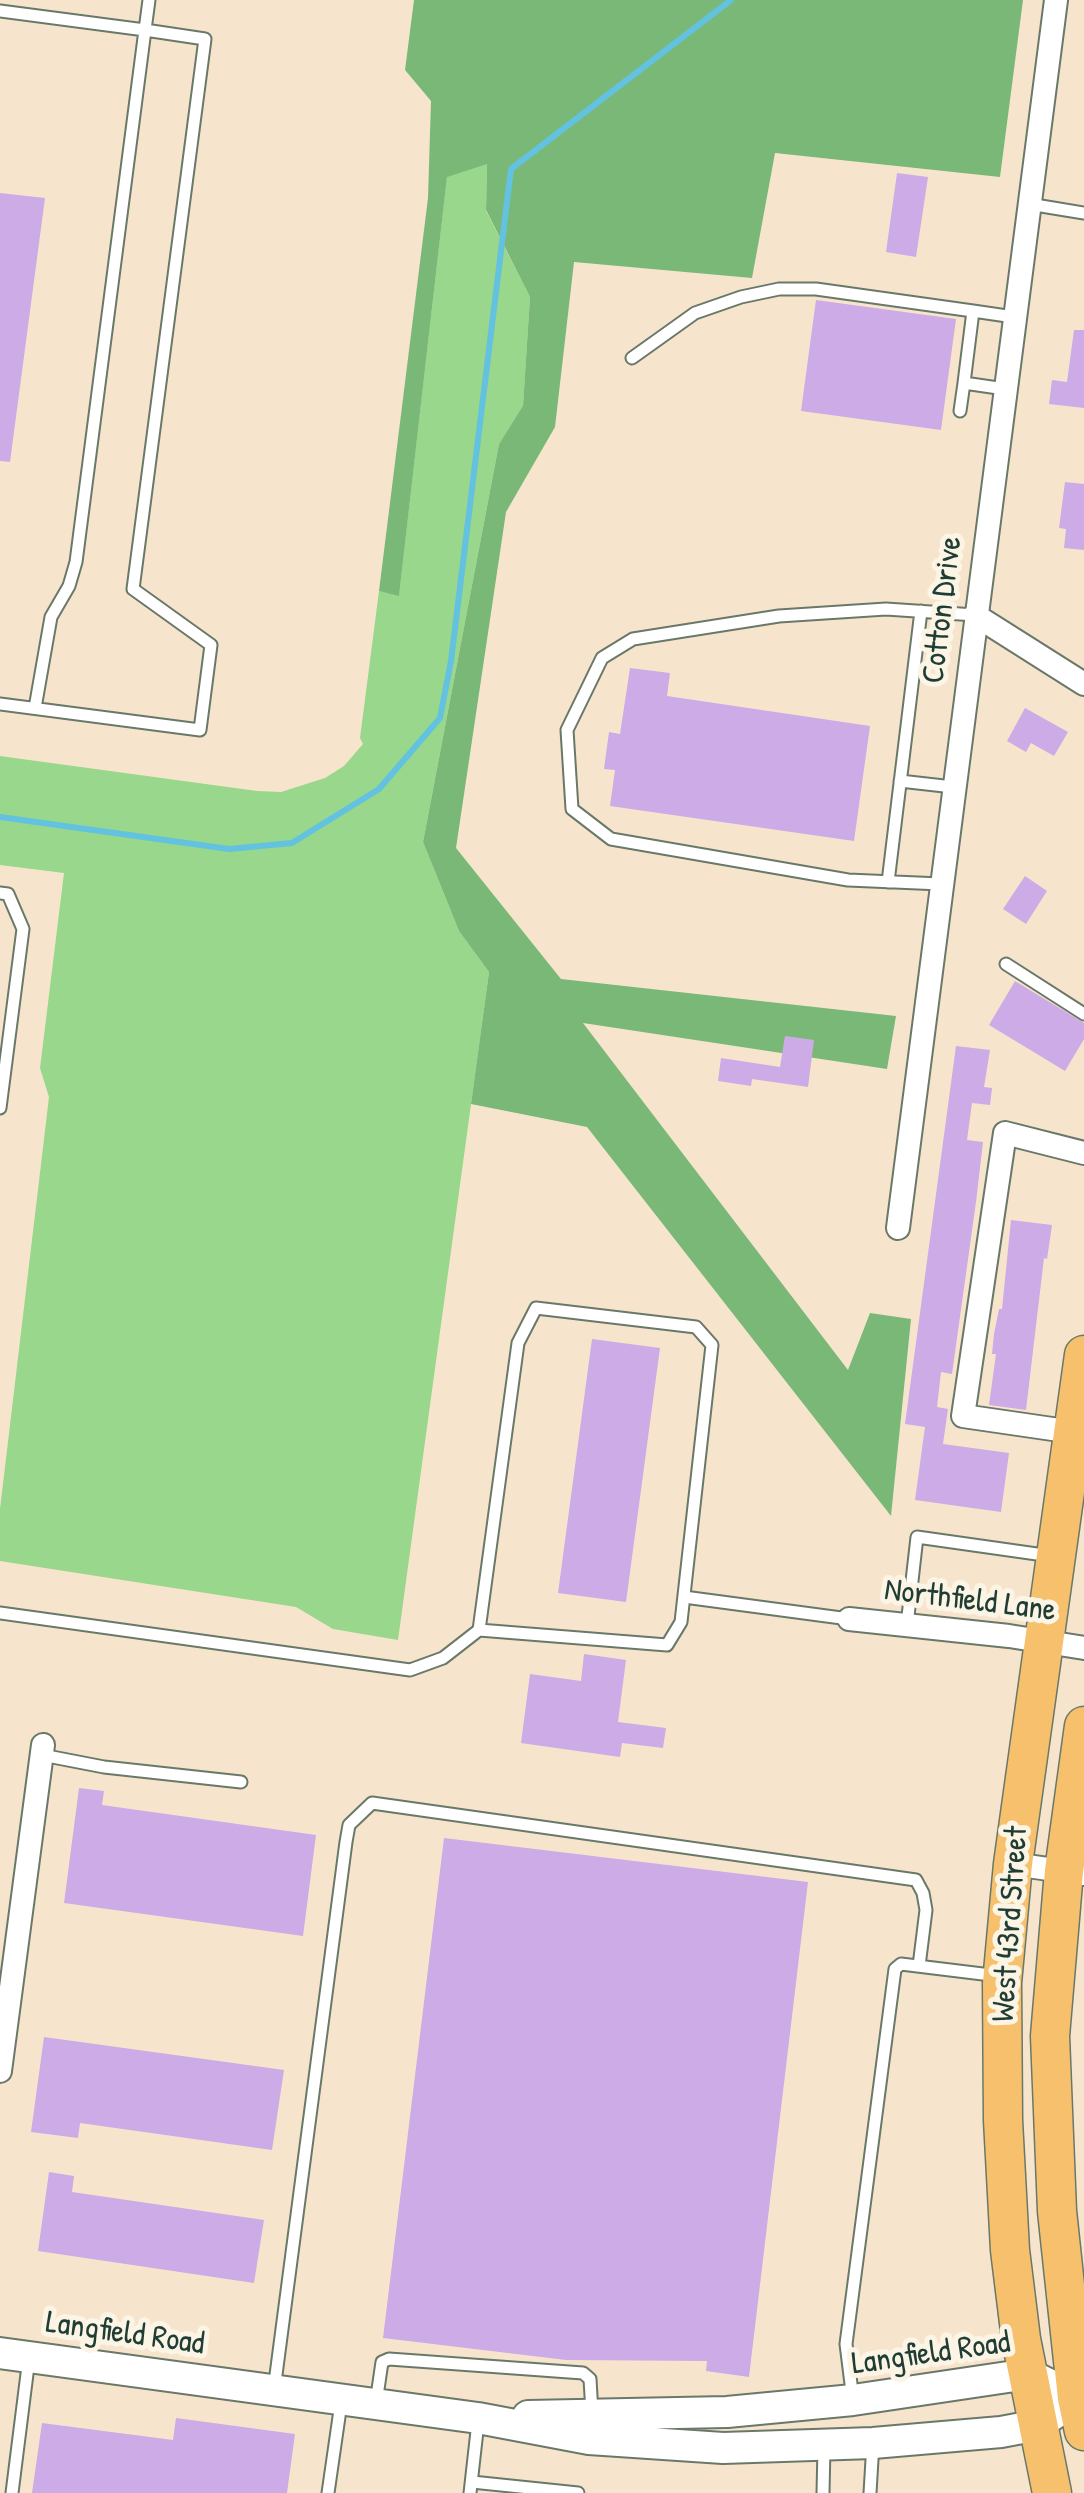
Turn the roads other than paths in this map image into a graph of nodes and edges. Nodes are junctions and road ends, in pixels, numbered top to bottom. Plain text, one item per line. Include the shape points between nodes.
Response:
1 (150, 0) edge
2 (1056, 0) edge
3 (0, 11) edge
4 (145, 30) junction
5 (1029, 204) junction
6 (1084, 213) edge
7 (974, 311) junction
8 (1014, 317) junction
9 (632, 358) dead end
10 (964, 383) junction
11 (1004, 389) junction
12 (960, 411) dead end
13 (920, 611) junction
14 (975, 615) junction
15 (1084, 684) edge
16 (0, 704) edge
17 (35, 708) junction
18 (900, 781) junction
19 (954, 787) junction
20 (888, 882) junction
21 (941, 884) junction
22 (0, 893) edge
23 (1006, 964) dead end
24 (1084, 1014) edge
25 (0, 1108) edge
26 (1084, 1153) edge
27 (898, 1228) dead end
28 (1084, 1355) edge
29 (1073, 1432) junction
30 (1055, 1556) junction
31 (684, 1597) junction
32 (0, 1613) edge
33 (848, 1618) joint
34 (908, 1625) junction
35 (479, 1630) junction
36 (1042, 1641) junction
37 (1084, 1648) edge
38 (1084, 1726) edge
39 (43, 1750) joint
40 (242, 1782) dead end
41 (1013, 1864) junction
42 (1074, 1872) edge
43 (918, 1966) junction
44 (1003, 1976) junction
45 (0, 2071) edge
46 (15, 2355) edge
47 (1028, 2374) junction
48 (274, 2390) junction
49 (341, 2399) junction
50 (853, 2400) junction
51 (376, 2404) junction
52 (1082, 2410) edge
53 (592, 2413) junction
54 (478, 2418) junction
55 (1038, 2425) junction
56 (874, 2444) junction
57 (824, 2446) junction
58 (471, 2488) edge
59 (12, 2493) edge
60 (328, 2493) edge
61 (578, 2493) edge
62 (822, 2493) edge
63 (870, 2493) edge
64 (1052, 2493) edge

1 - 4 lane
2 - 5 street, Cotton Drive
3 - 4 lane
4 - 17 lane via 76,562 51,617
4 - 17 lane via 205,39 134,589 212,645 200,730
5 - 6 lane
5 - 8 street, Cotton Drive
7 - 8 lane
7 - 9 lane via 780,289 695,313
7 - 10 lane
8 - 11 street, Cotton Drive
10 - 11 lane
10 - 12 lane
11 - 14 street, Cotton Drive
13 - 14 lane
13 - 18 lane
13 - 20 lane via 780,616 633,639 602,658 567,730 572,809 611,839
14 - 15 street
14 - 19 street, Cotton Drive
16 - 17 lane
18 - 19 lane
18 - 20 lane
19 - 21 street, Cotton Drive
20 - 21 lane
21 - 27 street, Cotton Drive
22 - 25 lane via 8,894 23,929
23 - 24 lane
26 - 29 street via 1006,1133 963,1416
28 - 29 main road, West 43rd Street
29 - 30 main road, West 43rd Street
30 - 34 lane via 917,1537
30 - 36 main road, West 43rd Street
31 - 33 lane
31 - 35 lane via 681,1622 667,1645
31 - 35 lane via 712,1345 696,1327 536,1308 518,1343
32 - 35 lane via 410,1670 443,1658
33 - 34 street, Northfield Lane
34 - 36 street, Northfield Lane
36 - 37 street, Northfield Lane
36 - 41 main road, West 43rd Street
38 - 42 main road, West 43rd Street
39 - 40 lane via 104,1767
39 - 45 street
41 - 42 street
41 - 44 main road, West 43rd Street
42 - 52 main road, West 43rd Street via 1050,2036 1058,2211
43 - 44 lane
43 - 48 lane via 926,1910 916,1880 372,1802 349,1825 346,1842
43 - 50 lane via 896,1969 846,2344
44 - 47 main road, West 43rd Street via 1010,2250
46 - 48 street, Langfield Road
46 - 59 lane
47 - 50 street, Langfield Road
47 - 52 street, Langfield Road
47 - 55 main road, West 43rd Street
48 - 49 street, Langfield Road
49 - 51 street, Langfield Road
49 - 60 lane
50 - 53 street, Langfield Road via 727,2412
51 - 53 lane via 382,2362 389,2359 583,2373 590,2379
51 - 54 street, Langfield Road
52 - 55 street, Langfield Road
53 - 54 street, Langfield Road
54 - 57 street, Langfield Road via 589,2439 723,2448
54 - 58 lane
55 - 56 street, Langfield Road
55 - 64 main road, West 43rd Street
56 - 57 street, Langfield Road
56 - 63 lane
57 - 62 lane
58 - 61 lane

